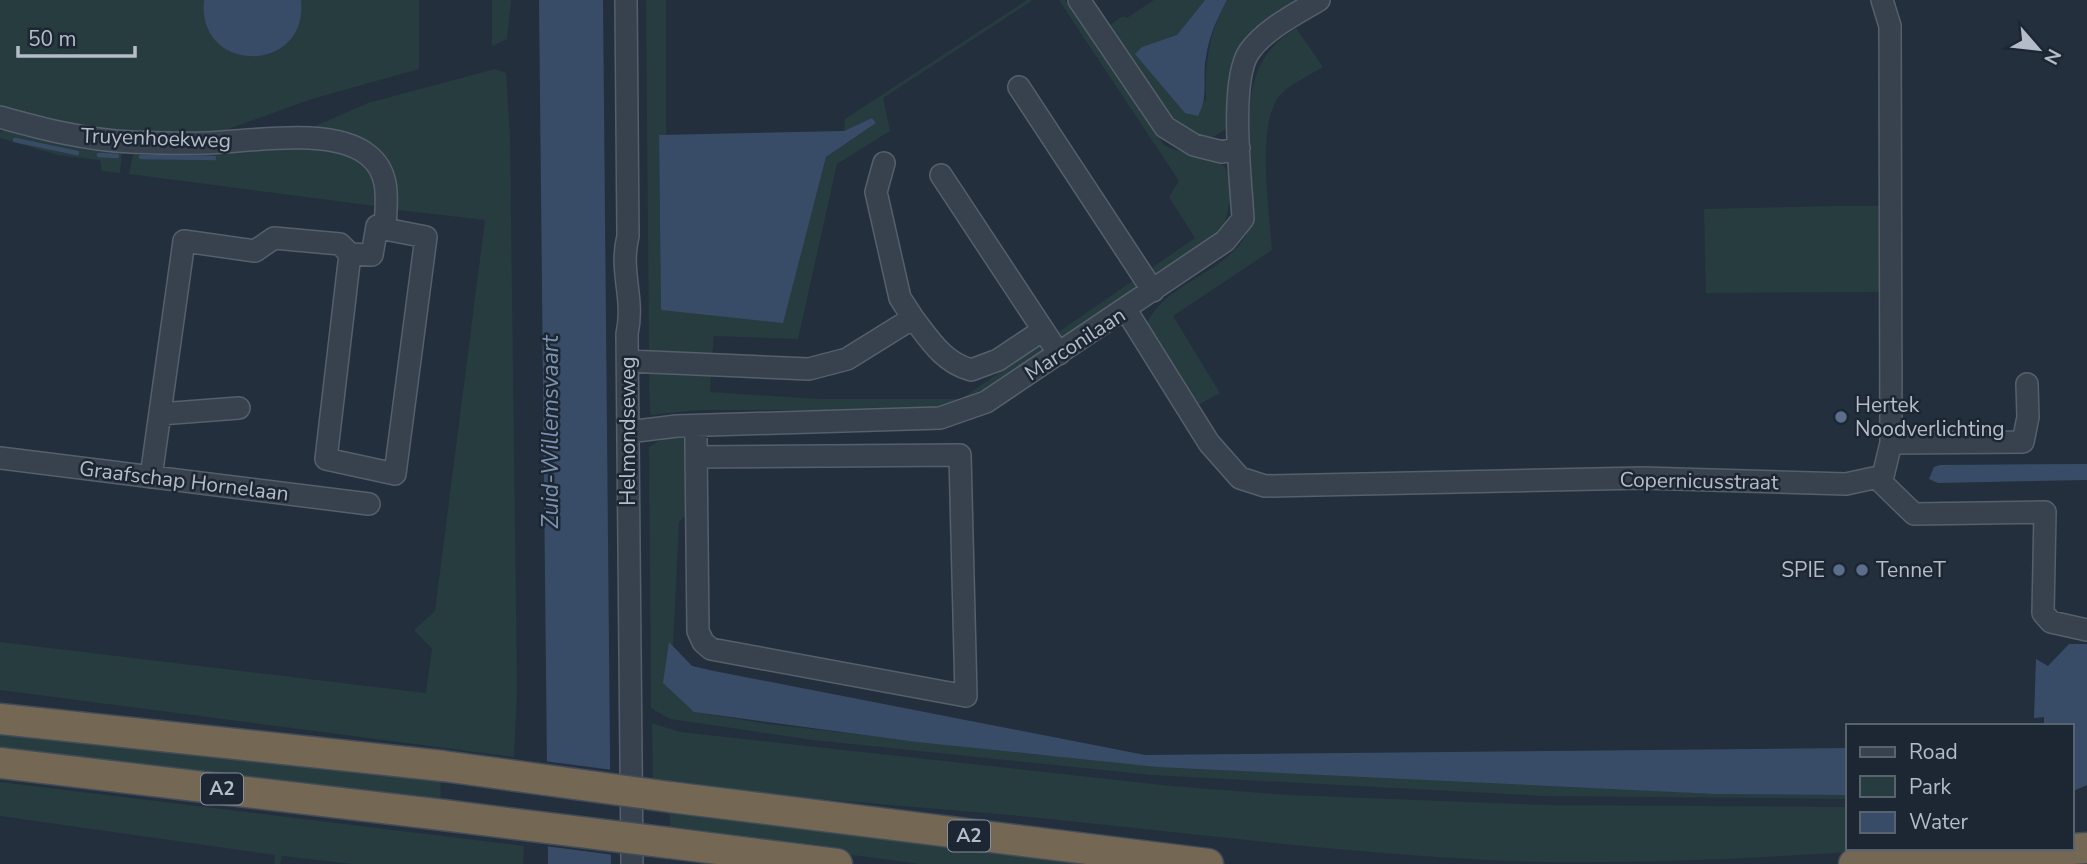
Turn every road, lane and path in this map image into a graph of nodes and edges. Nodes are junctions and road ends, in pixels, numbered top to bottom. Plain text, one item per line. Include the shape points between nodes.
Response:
1 (626, 0) edge
2 (1079, 0) edge
3 (1319, 0) edge
4 (1882, 0) edge
5 (1019, 87) dead end
6 (0, 117) edge
7 (1239, 148) junction
8 (884, 163) dead end
9 (941, 175) dead end
10 (385, 229) junction
11 (350, 254) junction
12 (1153, 291) junction
13 (1126, 310) junction
14 (914, 318) junction
15 (1043, 330) junction
16 (1059, 354) junction
17 (628, 361) junction
18 (2027, 384) dead end
19 (239, 408) dead end
20 (160, 414) junction
21 (920, 418) junction
22 (696, 426) junction
23 (628, 432) junction
24 (1891, 443) junction
25 (919, 455) junction
26 (696, 457) junction
27 (0, 458) edge
28 (151, 477) junction
29 (1877, 478) junction
30 (369, 504) dead end
31 (2087, 630) edge
32 (0, 719) edge
33 (0, 763) edge
34 (2058, 850) edge
35 (632, 864) edge
36 (837, 864) edge
37 (1208, 864) edge
38 (1854, 864) edge

1 - 17 street, Helmondseweg via 628,236 622,258 632,311
2 - 7 street via 1165,127 1194,145 1222,152
3 - 7 street, Marconilaan via 1278,25 1249,52 1239,88
4 - 24 street via 1890,26
5 - 12 street
6 - 10 street, Truyenhoekweg via 74,136 129,142 272,139 345,143 368,155 385,176
7 - 12 street, Marconilaan via 1243,219 1225,241
8 - 14 street via 876,192 900,298
9 - 15 street
10 - 11 street via 377,226 372,255
10 - 11 street via 426,237 395,474 326,459
11 - 20 street via 340,244 274,238 255,251 184,241
12 - 13 street, Marconilaan
13 - 16 street, Marconilaan
13 - 29 street, Copernicusstraat via 1209,443 1240,478 1265,486 1643,478 1846,484
14 - 15 street via 948,359 976,370
14 - 17 street via 847,359 809,369
15 - 16 street
16 - 21 street, Marconilaan via 986,402 940,418
17 - 23 street, Helmondseweg
18 - 24 street via 2023,443
19 - 20 street
20 - 28 street
21 - 22 street, Marconilaan
21 - 25 street
22 - 23 street, Marconilaan
22 - 26 street
23 - 35 street, Helmondseweg
24 - 29 street via 1883,476
25 - 26 street
25 - 26 street via 960,455 966,696 711,649 703,642 698,631
27 - 28 street, Graafschap Hornelaan
28 - 30 street, Graafschap Hornelaan
29 - 31 street via 1914,514 2045,512 2043,613 2051,622
32 - 37 highway, A2, bridge via 443,765
33 - 36 highway, A2, bridge
34 - 38 highway

